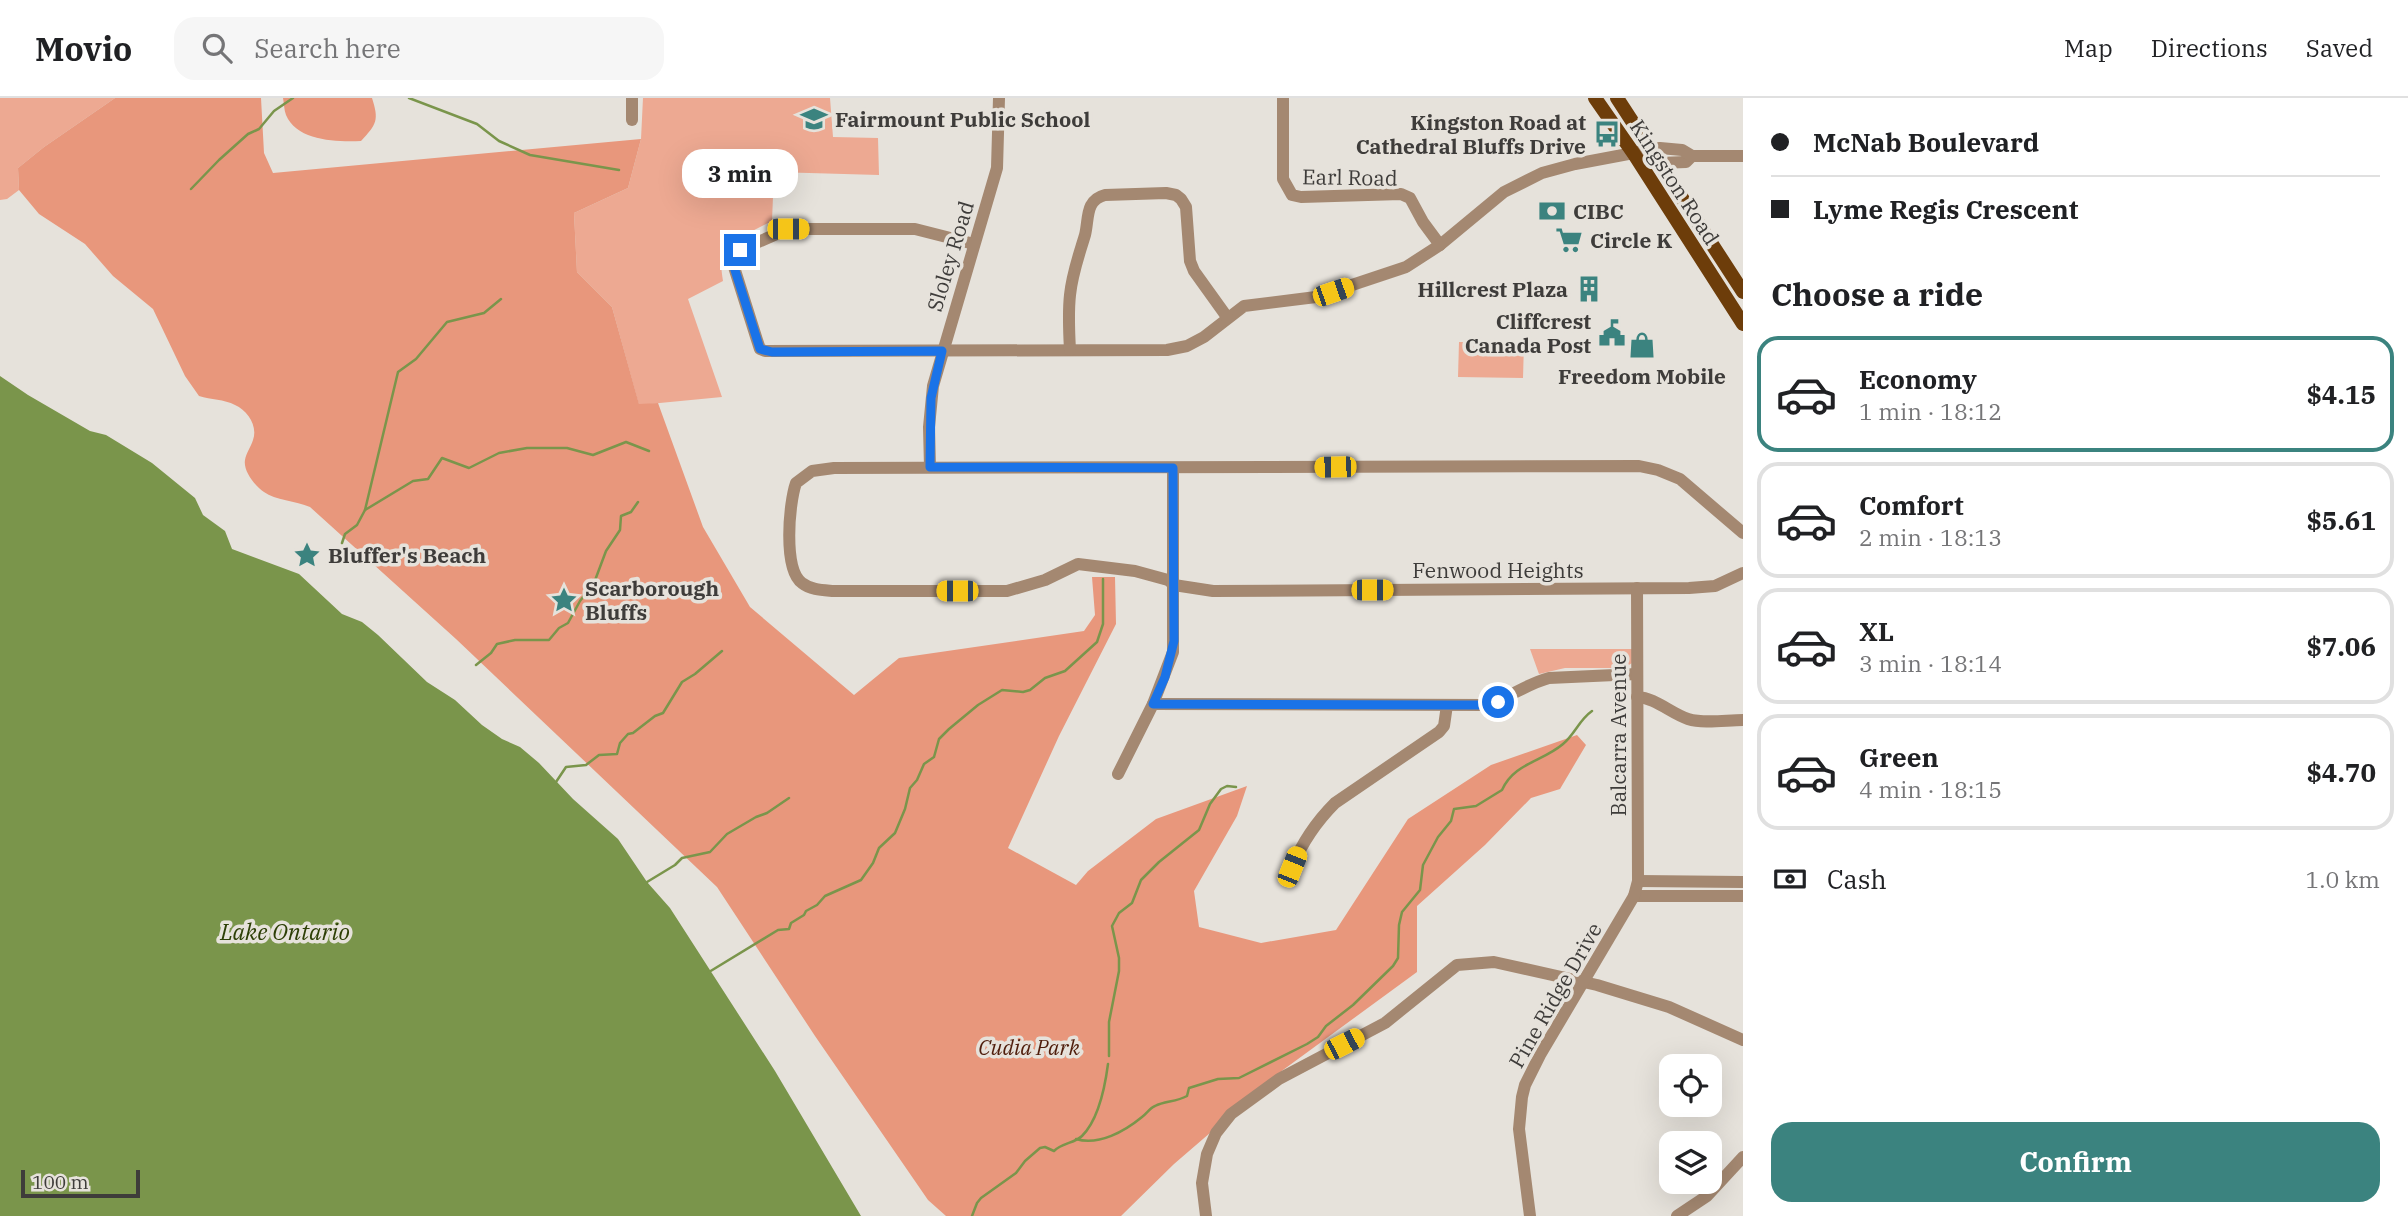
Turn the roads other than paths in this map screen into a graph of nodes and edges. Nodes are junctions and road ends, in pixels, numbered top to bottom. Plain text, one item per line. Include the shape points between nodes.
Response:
1 (632, 98) edge
2 (999, 98) edge
3 (1283, 98) edge
4 (1595, 98) edge
5 (1617, 98) edge
6 (632, 120) dead end
7 (1650, 150) junction
8 (1634, 154) junction
9 (1692, 156) junction
10 (1743, 156) edge
11 (1660, 163) junction
12 (974, 244) junction
13 (1440, 245) junction
14 (1743, 292) edge
15 (1227, 317) junction
16 (1743, 324) edge
17 (1069, 350) junction
18 (942, 351) junction
19 (930, 467) junction
20 (1173, 468) junction
21 (1743, 533) edge
22 (1743, 573) edge
23 (1174, 585) junction
24 (1637, 588) junction
25 (1637, 674) junction
26 (1637, 697) junction
27 (1153, 704) junction
28 (1447, 705) junction
29 (1743, 720) edge
30 (1118, 774) dead end
31 (1292, 867) dead end
32 (1638, 881) junction
33 (1743, 882) edge
34 (1634, 896) junction
35 (1743, 896) edge
36 (1583, 981) junction
37 (1743, 1040) edge
38 (1743, 1157) edge
39 (1206, 1216) edge
40 (1530, 1216) edge
41 (1676, 1216) edge

1 - 6 street
2 - 12 street, Sloley Road via 998,163
3 - 13 street, Earl Road via 1283,179 1292,195 1401,194 1410,198
4 - 8 main road, Kingston Road
5 - 7 main road, Kingston Road
7 - 8 street
7 - 9 street via 1682,150
7 - 11 main road, Kingston Road
8 - 11 street
8 - 13 street via 1532,177 1492,201
8 - 16 main road, Kingston Road
9 - 10 street
9 - 11 street via 1686,162
11 - 14 main road, Kingston Road
12 - 18 street, Sloley Road
12 - 18 street via 915,229 788,229 734,256 737,280 760,349
13 - 15 street via 1389,274 1316,297 1244,306
15 - 17 street via 1187,346
15 - 17 street via 1194,271 1186,206 1177,195 1105,195 1090,205 1076,261 1069,298
17 - 18 street
18 - 19 street, Sloley Road via 931,398
19 - 20 street
19 - 23 street, Fenwood Heights via 820,468 799,479 794,488 789,552 799,582 834,591 1007,591 1078,565 1135,570
20 - 21 street via 1639,466 1679,479
20 - 23 street
22 - 24 street, Fenwood Heights via 1715,586
23 - 24 street, Fenwood Heights via 1213,591
23 - 27 street via 1173,652
24 - 25 street, Balcarra Avenue
25 - 26 street, Balcarra Avenue
25 - 28 street via 1549,678 1498,702
26 - 29 street via 1696,720
26 - 32 street, Balcarra Avenue
27 - 28 street
27 - 30 street
28 - 31 street via 1439,732 1323,814
32 - 33 street
32 - 34 street, Pine Ridge Drive
34 - 35 street
34 - 36 street, Pine Ridge Drive
36 - 37 street via 1669,1007
36 - 39 street via 1494,962 1452,968 1385,1023 1288,1073 1231,1114 1216,1133 1205,1162
36 - 40 street, Pine Ridge Drive via 1531,1070 1522,1097 1520,1142
38 - 41 street via 1707,1196

